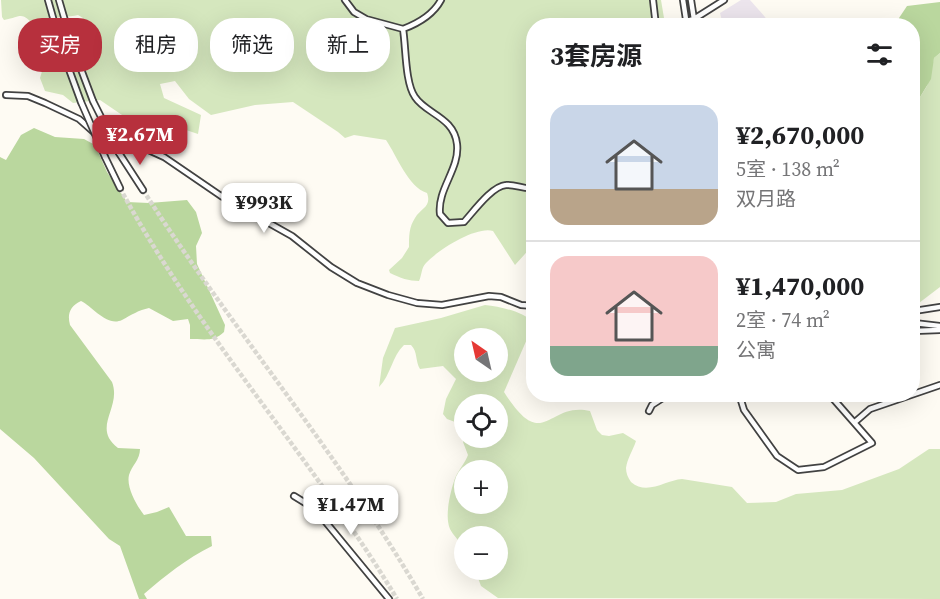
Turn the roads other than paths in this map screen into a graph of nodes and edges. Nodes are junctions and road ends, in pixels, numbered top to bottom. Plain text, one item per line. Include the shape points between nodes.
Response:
1 (48, 0) edge
2 (59, 0) edge
3 (345, 0) edge
4 (441, 0) edge
5 (653, 0) edge
6 (683, 0) edge
7 (691, 0) edge
8 (724, 0) edge
9 (655, 18) edge
10 (686, 18) edge
11 (693, 18) edge
12 (699, 18) edge
13 (403, 29) junction
14 (6, 95) dead end
15 (120, 188) tunnel mouth
16 (526, 188) edge
17 (143, 190) tunnel mouth
18 (526, 305) edge
19 (940, 307) edge
20 (920, 310) edge
21 (920, 324) edge
22 (940, 328) edge
23 (920, 330) edge
24 (940, 385) edge
25 (920, 392) edge
26 (657, 402) edge
27 (742, 402) edge
28 (836, 402) edge
29 (890, 402) edge
30 (649, 411) dead end
31 (855, 422) junction
32 (294, 496) dead end
33 (388, 599) edge

1 - 15 street, bridge via 81,102
2 - 17 street, bridge via 93,101
3 - 13 street via 366,19
4 - 13 street via 426,19
5 - 9 street
6 - 10 street
7 - 11 street
8 - 12 street
13 - 16 street via 415,98 445,121 457,144 456,161 439,205 444,220 464,222 499,186
14 - 18 street via 28,96 79,119 105,142 142,147 164,157 221,196 291,236 357,283 417,303 442,305 489,296
19 - 20 street
21 - 22 street
22 - 23 street
24 - 25 street
26 - 30 street
27 - 31 street via 777,456 798,470 824,467 872,443
28 - 31 street
29 - 31 street via 870,409
32 - 33 street via 315,509

